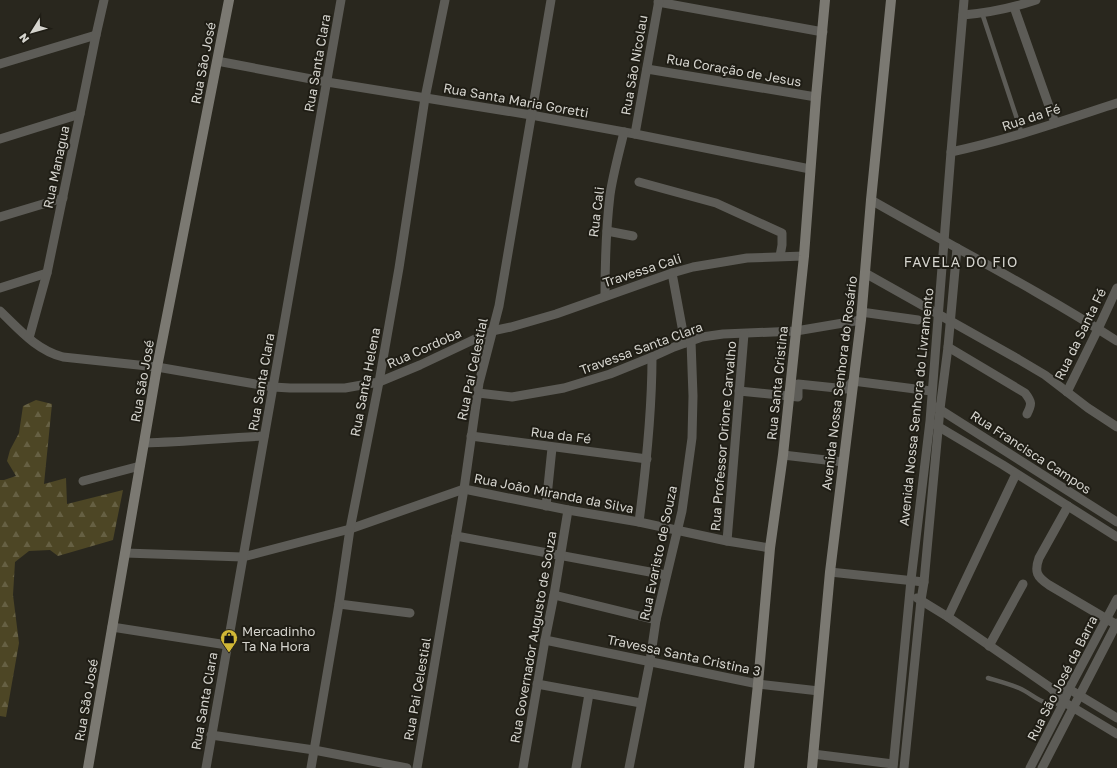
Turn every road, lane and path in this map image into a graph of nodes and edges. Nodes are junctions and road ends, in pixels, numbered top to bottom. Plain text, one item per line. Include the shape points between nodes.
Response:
1 (104, 0) edge
2 (229, 0) edge
3 (341, 0) edge
4 (445, 0) edge
5 (551, 0) edge
6 (826, 0) edge
7 (891, 0) edge
8 (964, 0) edge
9 (1036, 0) edge
10 (659, 1) edge
11 (1016, 4) edge
12 (982, 13) junction
13 (963, 14) junction
14 (823, 32) junction
15 (96, 35) junction
16 (217, 61) junction
17 (0, 64) edge
18 (647, 68) junction
19 (327, 82) junction
20 (425, 98) junction
21 (816, 98) junction
22 (1117, 102) edge
23 (80, 114) junction
24 (531, 115) junction
25 (1055, 123) junction
26 (624, 132) junction
27 (635, 134) junction
28 (1022, 134) junction
29 (0, 139) edge
30 (951, 152) junction
31 (810, 169) junction
32 (639, 182) dead end
33 (63, 198) junction
34 (871, 200) junction
35 (0, 216) edge
36 (606, 231) junction
37 (633, 236) dead end
38 (944, 242) junction
39 (956, 248) junction
40 (780, 256) junction
41 (804, 256) junction
42 (47, 273) junction
43 (672, 273) junction
44 (865, 273) junction
45 (0, 288) edge
46 (1117, 288) edge
47 (605, 296) junction
48 (0, 311) edge
49 (938, 315) junction
50 (861, 316) junction
51 (918, 320) dead end
52 (951, 321) junction
53 (1098, 329) junction
54 (492, 331) junction
55 (796, 331) junction
56 (744, 334) junction
57 (29, 338) junction
58 (1117, 341) edge
59 (688, 342) junction
60 (948, 347) junction
61 (652, 357) junction
62 (157, 367) junction
63 (853, 381) junction
64 (379, 382) junction
65 (273, 387) junction
66 (739, 391) junction
67 (931, 391) junction
68 (1067, 392) junction
69 (478, 393) junction
70 (789, 397) junction
71 (931, 404) junction
72 (940, 409) junction
73 (1027, 414) dead end
74 (930, 422) junction
75 (939, 427) junction
76 (1117, 427) edge
77 (264, 436) junction
78 (471, 436) junction
79 (144, 443) junction
80 (552, 448) junction
81 (783, 455) junction
82 (647, 459) junction
83 (843, 462) junction
84 (140, 466) junction
85 (1016, 474) junction
86 (83, 481) dead end
87 (464, 489) junction
88 (546, 506) junction
89 (1068, 506) junction
90 (568, 510) junction
91 (639, 522) junction
92 (1117, 522) edge
93 (350, 529) junction
94 (677, 530) junction
95 (456, 536) junction
96 (1117, 536) edge
97 (727, 541) junction
98 (770, 548) junction
99 (125, 553) junction
100 (560, 556) junction
101 (243, 557) junction
102 (830, 572) junction
103 (666, 575) junction
104 (911, 580) junction
105 (924, 582) junction
106 (1023, 584) dead end
107 (910, 593) junction
108 (554, 595) junction
109 (1117, 599) edge
110 (921, 600) junction
111 (338, 604) junction
112 (410, 613) dead end
113 (948, 617) junction
114 (1107, 619) junction
115 (656, 620) junction
116 (1117, 624) edge
117 (112, 627) junction
118 (546, 640) junction
119 (228, 645) junction
120 (989, 646) junction
121 (650, 661) junction
122 (988, 678) dead end
123 (538, 684) junction
124 (758, 684) junction
125 (1051, 688) junction
126 (1070, 689) junction
127 (819, 691) junction
128 (589, 694) junction
129 (1080, 695) junction
130 (1064, 702) junction
131 (641, 703) junction
132 (1074, 708) junction
133 (1117, 718) edge
134 (1117, 734) edge
135 (212, 735) junction
136 (314, 750) junction
137 (813, 754) junction
138 (893, 766) edge
139 (88, 768) edge
140 (206, 768) edge
141 (311, 768) edge
142 (407, 768) edge
143 (416, 768) edge
144 (523, 768) edge
145 (576, 768) edge
146 (629, 768) edge
147 (749, 768) edge
148 (812, 768) edge
149 (904, 768) edge
150 (1030, 768) edge
151 (1042, 768) edge

1 - 15 street, Rua Managua
2 - 16 main road, Rua São José
3 - 19 street, Rua Santa Clara
4 - 20 street, Rua Santa Helena
5 - 24 street, Rua Pai Celestial
6 - 14 main road, Rua Santa Cristina
7 - 34 main road, Avenida Nossa Senhora do Rosário
8 - 13 street, Avenida Nossa Senhora do Livramento
9 - 11 street
10 - 14 street
10 - 18 street, Rua São Nicolau
11 - 12 street
11 - 25 street
12 - 13 street
12 - 28 lane
13 - 30 street, Avenida Nossa Senhora do Livramento
14 - 21 main road, Rua Santa Cristina
15 - 17 street
15 - 23 street, Rua Managua
16 - 19 street, Rua Santa Maria Goretti
16 - 62 main road, Rua São José
18 - 21 street, Rua Coração de Jesus
18 - 27 street, Rua São Nicolau
19 - 20 street, Rua Santa Maria Goretti
19 - 65 street, Rua Santa Clara
20 - 24 street, Rua Santa Maria Goretti
20 - 64 street, Rua Santa Helena
21 - 31 main road, Rua Santa Cristina
22 - 25 street, Rua da Fé
23 - 29 street
23 - 33 street, Rua Managua
24 - 26 street, Rua Santa Maria Goretti
24 - 54 street, Rua Pai Celestial via 499,306
25 - 28 street, Rua da Fé
26 - 27 street, Rua Santa Maria Goretti
26 - 36 street, Rua Cali
27 - 31 street, Rua Santa Maria Goretti
28 - 30 street, Rua da Fé
30 - 38 street, Avenida Nossa Senhora do Livramento
31 - 41 main road, Rua Santa Cristina
32 - 40 street via 716,202 782,233
33 - 35 street
33 - 42 street, Rua Managua
34 - 38 street
34 - 44 main road, Avenida Nossa Senhora do Rosário
36 - 37 street
36 - 47 street, Rua Cali
38 - 39 street
38 - 49 street, Avenida Nossa Senhora do Livramento
39 - 52 street, Avenida Nossa Senhora do Livramento
39 - 53 street via 1034,290
40 - 41 street, Travessa Cali
40 - 43 street, Travessa Cali via 726,261
41 - 55 main road, Rua Santa Cristina
42 - 45 street
42 - 57 street, Rua Managua
43 - 47 street, Travessa Cali
43 - 59 street, Rua Evaristo de Souza
44 - 49 street
44 - 50 main road, Avenida Nossa Senhora do Rosário
46 - 53 street, Rua da Santa Fé
47 - 54 street, Travessa Cali via 556,314
48 - 57 street, Rua Cordoba
49 - 52 street
49 - 67 street, Avenida Nossa Senhora do Livramento
50 - 51 street, Travessa Santa Clara
50 - 55 street, Travessa Santa Clara
50 - 63 main road, Avenida Nossa Senhora do Rosário
52 - 60 street, Avenida Nossa Senhora do Livramento
52 - 68 street via 1018,358
53 - 58 street
53 - 68 street, Rua da Santa Fé
54 - 64 street, Rua Cordoba
54 - 69 street, Rua Pai Celestial
55 - 56 street, Travessa Santa Clara
55 - 70 main road, Rua Santa Cristina
56 - 59 street, Travessa Santa Clara via 716,335
56 - 66 street, Rua Professor Orione Carvalho
57 - 62 street, Rua Cordoba via 41,349 63,357
59 - 61 street, Travessa Santa Clara
59 - 94 street, Rua Evaristo de Souza via 693,396 692,438
60 - 72 street, Avenida Nossa Senhora do Livramento
60 - 73 street via 1025,393 1031,402
61 - 69 street, Travessa Santa Clara via 610,374 564,388 512,397
61 - 82 street
62 - 65 street, Rua Cordoba
62 - 79 main road, Rua São José
63 - 67 street
63 - 70 street via 846,389 798,384 798,397
63 - 83 main road, Avenida Nossa Senhora do Rosário
64 - 65 street, Rua Cordoba via 345,388
64 - 93 street, Rua Santa Helena
65 - 77 street, Rua Santa Clara
66 - 70 street
66 - 97 street, Rua Professor Orione Carvalho
67 - 71 street, Avenida Nossa Senhora do Livramento
68 - 76 street
69 - 78 street, Rua Pai Celestial
70 - 81 main road, Rua Santa Cristina
71 - 72 street, Rua Francisca Campos
71 - 74 street, Avenida Nossa Senhora do Livramento
72 - 75 street, Avenida Nossa Senhora do Livramento
72 - 92 street, Rua Francisca Campos
74 - 75 street, Rua Francisca Campos
74 - 104 street, Avenida Nossa Senhora do Livramento
75 - 85 street, Rua Francisca Campos
75 - 105 street, Avenida Nossa Senhora do Livramento
77 - 79 street
77 - 101 street, Rua Santa Clara
78 - 80 street, Rua da Fé
78 - 87 street, Rua Pai Celestial
79 - 84 main road, Rua São José
80 - 82 street, Rua da Fé
80 - 88 street
81 - 83 street
81 - 98 main road, Rua Santa Cristina
82 - 91 street
83 - 102 main road, Avenida Nossa Senhora do Rosário
84 - 86 street
84 - 99 main road, Rua São José
85 - 89 street, Rua Francisca Campos
85 - 113 street
87 - 88 street, Rua João Miranda da Silva
87 - 93 street, Rua João Miranda da Silva
87 - 95 street, Rua Pai Celestial
88 - 90 street, Rua João Miranda da Silva
89 - 96 street, Rua Francisca Campos
89 - 114 street via 1039,558 1036,572 1049,585
90 - 91 street, Rua João Miranda da Silva
90 - 100 street, Rua Governador Augusto de Souza
91 - 94 street, Rua João Miranda da Silva
93 - 101 street, Rua João Miranda da Silva
93 - 111 street, Rua Santa Helena
94 - 97 street, Rua João Miranda da Silva
94 - 103 street, Rua Evaristo de Souza
95 - 100 street
95 - 143 street, Rua Pai Celestial
97 - 98 street, Rua João Miranda da Silva
98 - 124 main road, Rua Santa Cristina
99 - 101 street, Rua João Miranda da Silva
99 - 117 main road, Rua São José
100 - 103 street
100 - 108 street, Rua Governador Augusto de Souza
101 - 119 street, Rua Santa Clara
102 - 104 street
102 - 127 main road, Avenida Nossa Senhora do Rosário
103 - 115 street, Rua Evaristo de Souza
104 - 105 street
104 - 107 street, Avenida Nossa Senhora do Livramento
105 - 110 street, Avenida Nossa Senhora do Livramento
106 - 120 street
107 - 110 street
107 - 138 street, Avenida Nossa Senhora do Livramento
108 - 115 street
108 - 118 street, Rua Governador Augusto de Souza
109 - 114 street, Rua São José da Barra
110 - 113 street
110 - 149 street, Avenida Nossa Senhora do Livramento
111 - 112 street
111 - 136 street, Rua Santa Helena
113 - 120 street
114 - 116 street
114 - 126 street, Rua São José da Barra
115 - 121 street, Rua Evaristo de Souza
116 - 129 street, Rua São José da Barra
117 - 119 street
117 - 139 main road, Rua São José
118 - 121 street, Travessa Santa Cristina 3
118 - 123 street, Rua Governador Augusto de Souza
119 - 135 street, Rua Santa Clara
120 - 125 street
121 - 124 street, Travessa Santa Cristina 3
121 - 131 street, Rua Evaristo de Souza
122 - 130 lane via 1020,689 1048,704
123 - 128 street
123 - 144 street, Rua Governador Augusto de Souza
124 - 127 street, Travessa Santa Cristina 3
124 - 147 main road, Rua Santa Cristina
125 - 126 street
125 - 130 street
126 - 129 street
126 - 130 street, Rua São José da Barra
127 - 137 main road, Avenida Nossa Senhora do Rosário
128 - 131 street
128 - 145 street
129 - 132 street, Rua São José da Barra
129 - 133 street
130 - 132 street
130 - 150 street, Rua São José da Barra
131 - 146 street, Rua Evaristo de Souza
132 - 134 street
132 - 151 street, Rua São José da Barra
135 - 136 street
135 - 140 street, Rua Santa Clara
136 - 141 street, Rua Santa Helena
136 - 142 street
137 - 138 street
137 - 148 main road, Avenida Nossa Senhora do Rosário

